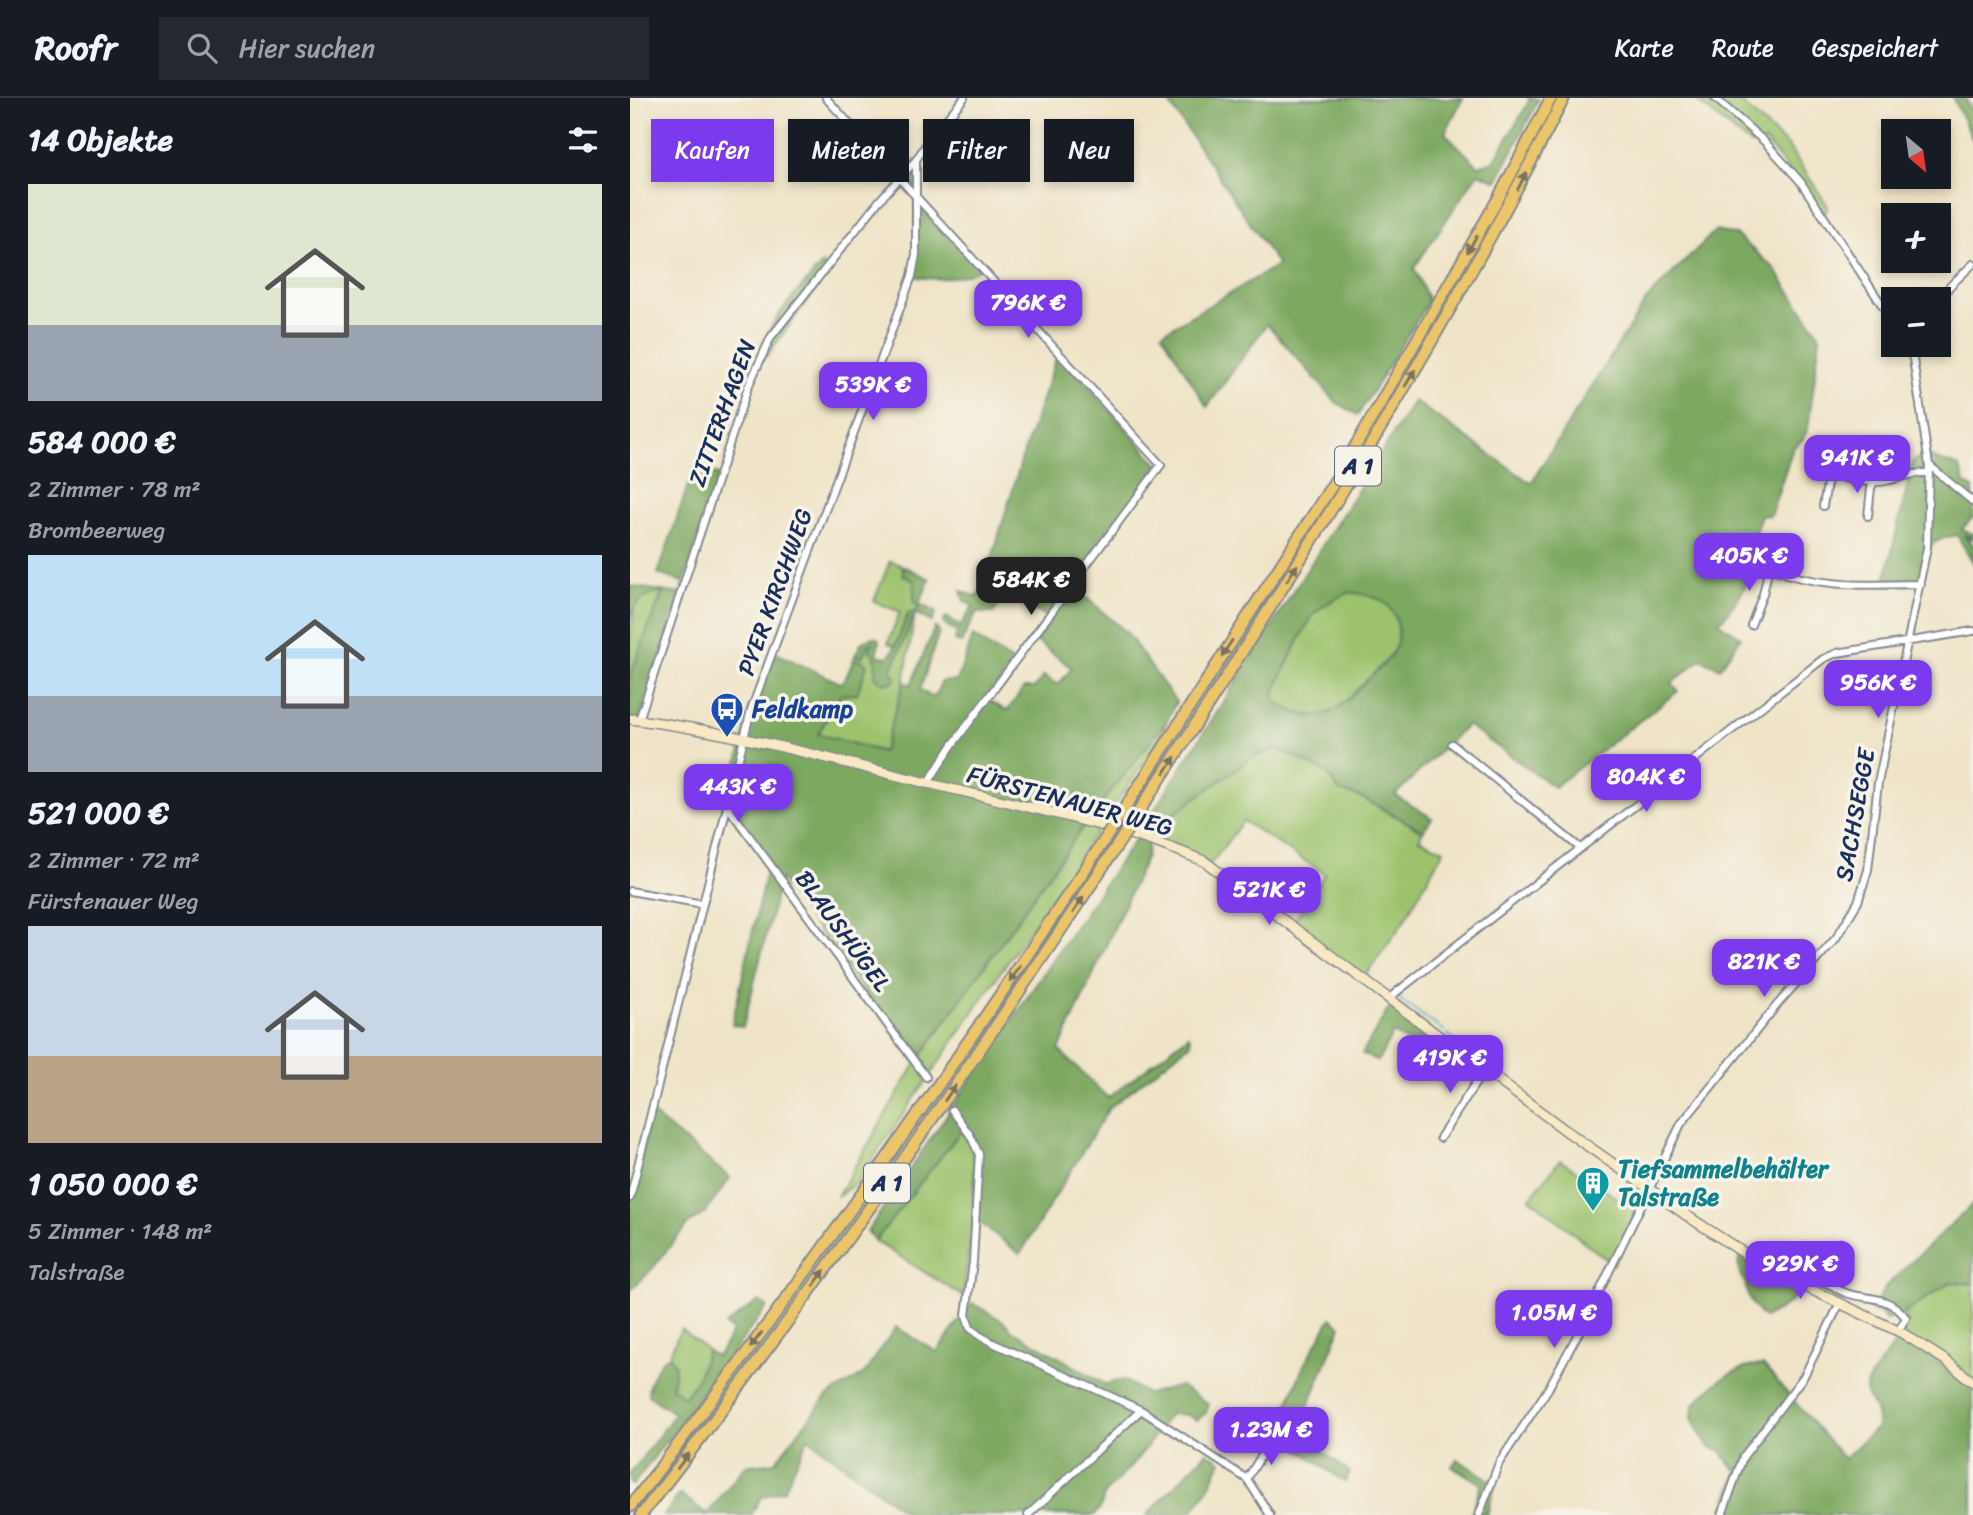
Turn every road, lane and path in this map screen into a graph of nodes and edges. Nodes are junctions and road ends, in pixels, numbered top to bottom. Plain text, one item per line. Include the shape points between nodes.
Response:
1 (826, 98) edge
2 (964, 98) edge
3 (1551, 98) edge
4 (1564, 98) edge
5 (1715, 98) edge
6 (846, 119) edge
7 (916, 160) junction
8 (909, 167) edge
9 (896, 182) edge
10 (904, 182) edge
11 (915, 195) junction
12 (1973, 264) edge
13 (1949, 287) edge
14 (1881, 303) edge
15 (1913, 357) edge
16 (1929, 469) junction
17 (1874, 482) junction
18 (1973, 502) edge
19 (1823, 506) dead end
20 (1868, 516) dead end
21 (1922, 584) junction
22 (1751, 625) dead end
23 (1973, 631) edge
24 (1909, 641) junction
25 (635, 719) edge
26 (744, 738) junction
27 (1452, 744) dead end
28 (928, 783) junction
29 (728, 807) junction
30 (1580, 848) junction
31 (630, 891) edge
32 (703, 904) junction
33 (1388, 998) junction
34 (1484, 1070) junction
35 (926, 1077) tunnel mouth
36 (952, 1110) tunnel mouth
37 (1440, 1138) dead end
38 (633, 1173) edge
39 (1650, 1189) junction
40 (630, 1198) edge
41 (1840, 1243) dead end
42 (1788, 1262) dead end
43 (1833, 1286) junction
44 (1840, 1303) junction
45 (1898, 1331) junction
46 (1973, 1382) edge
47 (1141, 1410) junction
48 (1271, 1440) dead end
49 (1247, 1479) junction
50 (630, 1507) edge
51 (642, 1515) edge
52 (1028, 1515) edge
53 (1270, 1515) edge
54 (1479, 1515) edge
55 (1722, 1515) edge

1 - 6 street
2 - 7 street
3 -> 50 highway, A 1, bridge via 1340,473 1107,836 828,1242
51 -> 4 highway, A 1, bridge via 839,1251 1120,841 1307,551 1457,298
5 - 14 street via 1800,181
7 - 8 street, ZITTERHAGEN
7 - 11 street, PYER KIRCHWEG
9 - 25 street, ZITTERHAGEN via 771,337 748,387
10 - 11 street
11 - 26 street, PYER KIRCHWEG via 912,276
11 - 28 street via 1161,465
12 - 13 street
15 - 16 street, SACHSEGGE
16 - 17 street
16 - 18 street
16 - 21 street, SACHSEGGE
17 - 19 street via 1829,473
17 - 20 street
21 - 22 street via 1849,585 1784,574 1769,567
21 - 24 street, SACHSEGGE
23 - 24 street
24 - 30 street via 1823,659
24 - 39 street, SACHSEGGE via 1878,783 1868,870 1858,902 1836,938 1681,1124
25 - 26 street, FÜRSTENAUER WEG
26 - 28 street, FÜRSTENAUER WEG
26 - 29 street, PYER KIRCHWEG
27 - 30 street
28 - 33 street, FÜRSTENAUER WEG via 1158,841 1210,865
29 - 32 street, PYER KIRCHWEG
29 - 35 street, BLAUSHÜGEL
30 - 33 street
31 - 32 street
32 - 38 street, PYER KIRCHWEG
33 - 34 street, FÜRSTENAUER WEG
34 - 37 street
34 - 39 street, FÜRSTENAUER WEG
36 - 47 street via 979,1154 974,1262 966,1315 970,1328 995,1344
38 - 40 street, PYER KIRCHWEG
39 - 44 street, FÜRSTENAUER WEG via 1750,1257
39 - 54 street, SACHSEGGE via 1548,1389 1499,1462
41 - 43 street
42 - 43 street via 1791,1268
43 - 45 street via 1858,1297 1879,1298 1900,1311 1906,1318
44 - 45 street, FÜRSTENAUER WEG
44 - 55 street via 1804,1376 1743,1457
45 - 46 street, FÜRSTENAUER WEG
47 - 49 street
47 - 52 street
48 - 49 street
49 - 53 street

